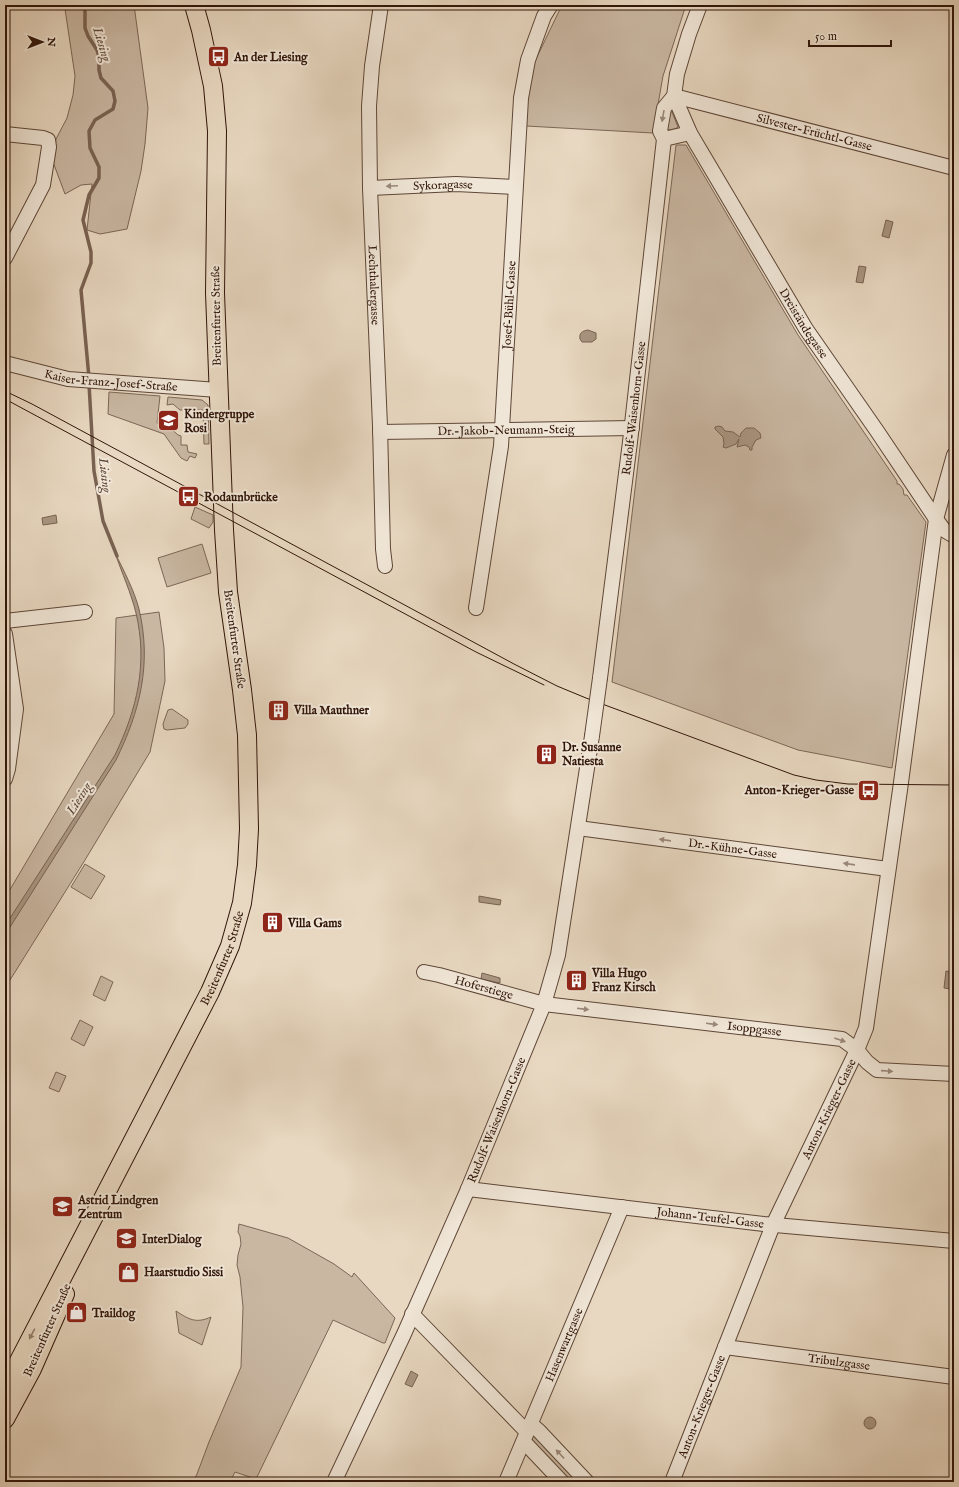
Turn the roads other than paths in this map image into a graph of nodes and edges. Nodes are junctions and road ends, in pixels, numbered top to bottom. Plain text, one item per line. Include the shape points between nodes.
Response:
1 (194, 5) edge
2 (381, 5) edge
3 (551, 5) edge
4 (700, 5) edge
5 (674, 96) junction
6 (690, 133) junction
7 (5, 134) edge
8 (664, 139) junction
9 (954, 168) edge
10 (515, 187) junction
11 (370, 188) junction
12 (5, 258) edge
13 (5, 363) edge
14 (218, 390) junction
15 (632, 428) junction
16 (502, 429) junction
17 (380, 432) junction
18 (954, 455) edge
19 (936, 519) junction
20 (954, 536) edge
21 (385, 566) dead end
22 (476, 608) dead end
23 (85, 612) dead end
24 (5, 621) edge
25 (5, 634) edge
26 (5, 779) edge
27 (578, 828) junction
28 (888, 869) junction
29 (424, 972) dead end
30 (544, 1004) junction
31 (857, 1050) junction
32 (954, 1074) edge
33 (468, 1189) junction
34 (622, 1207) junction
35 (773, 1224) junction
36 (83, 1238) junction
37 (954, 1241) edge
38 (412, 1314) junction
39 (724, 1347) junction
40 (954, 1377) edge
41 (5, 1388) edge
42 (6, 1413) edge
43 (527, 1433) junction
44 (334, 1482) edge
45 (506, 1482) edge
46 (562, 1482) edge
47 (587, 1482) edge
48 (672, 1482) edge

1 - 14 main road, Breitenfurter Straße via 213,86 216,125 215,293
2 - 11 street, Lechthalergasse via 369,106
3 - 10 street, Josef-Bühl-Gasse via 544,16 528,60 521,98
4 - 5 street, Rudolf-Waisenhorn-Gasse via 677,74
5 - 6 street, Dreiständegasse
5 -> 8 street, Rudolf-Waisenhorn-Gasse via 664,108 660,131
5 - 9 street, Silvester-Früchtl-Gasse
6 - 8 street
6 - 19 street, Dreiständegasse via 806,329
7 - 12 street via 43,138 48,140 49,147 43,185 38,198
8 - 15 street, Rudolf-Waisenhorn-Gasse
10 -> 11 street, Sykoragasse via 456,184
10 - 16 street, Josef-Bühl-Gasse
11 - 17 street, Lechthalergasse
13 - 14 street, Kaiser-Franz-Josef-Straße via 68,379
14 - 36 main road, Breitenfurter Straße via 228,592 247,735 249,829 242,903 230,946 210,992
15 - 16 street, Dr.-Jakob-Neumann-Steig
15 - 27 street, Rudolf-Waisenhorn-Gasse, bridge
16 - 17 street, Dr.-Jakob-Neumann-Steig
16 - 22 street, Josef-Bühl-Gasse
17 - 21 street, Lechthalergasse
18 - 19 street, Anton-Krieger-Gasse
19 - 20 street, Dreiständegasse via 944,530
19 - 28 street, Anton-Krieger-Gasse
23 - 24 street
25 - 26 street via 16,709
28 -> 27 street, Dr.-Kühne-Gasse
27 - 30 street, Rudolf-Waisenhorn-Gasse via 558,955
28 - 31 street, Anton-Krieger-Gasse via 866,1028
29 - 30 street, Hoferstiege
30 -> 31 street, Isoppgasse via 842,1039
30 - 33 street, Rudolf-Waisenhorn-Gasse
31 -> 32 street, Isoppgasse via 877,1070
31 - 35 street, Anton-Krieger-Gasse
33 - 34 street, Johann-Teufel-Gasse
33 - 38 street, Rudolf-Waisenhorn-Gasse
34 - 35 street, Johann-Teufel-Gasse
34 - 43 street, Hasenwartgasse
35 - 37 street, Johann-Teufel-Gasse
35 - 39 street, Anton-Krieger-Gasse
36 -> 41 main road, Breitenfurter Straße
36 - 42 main road, Breitenfurter Straße via 62,1303 32,1369
38 - 43 street
38 - 44 street, Rudolf-Waisenhorn-Gasse
39 - 40 street, Tribulzgasse
39 - 48 street, Anton-Krieger-Gasse
43 - 45 street, Hasenwartgasse
43 - 46 street via 527,1445
47 -> 43 street via 539,1431

